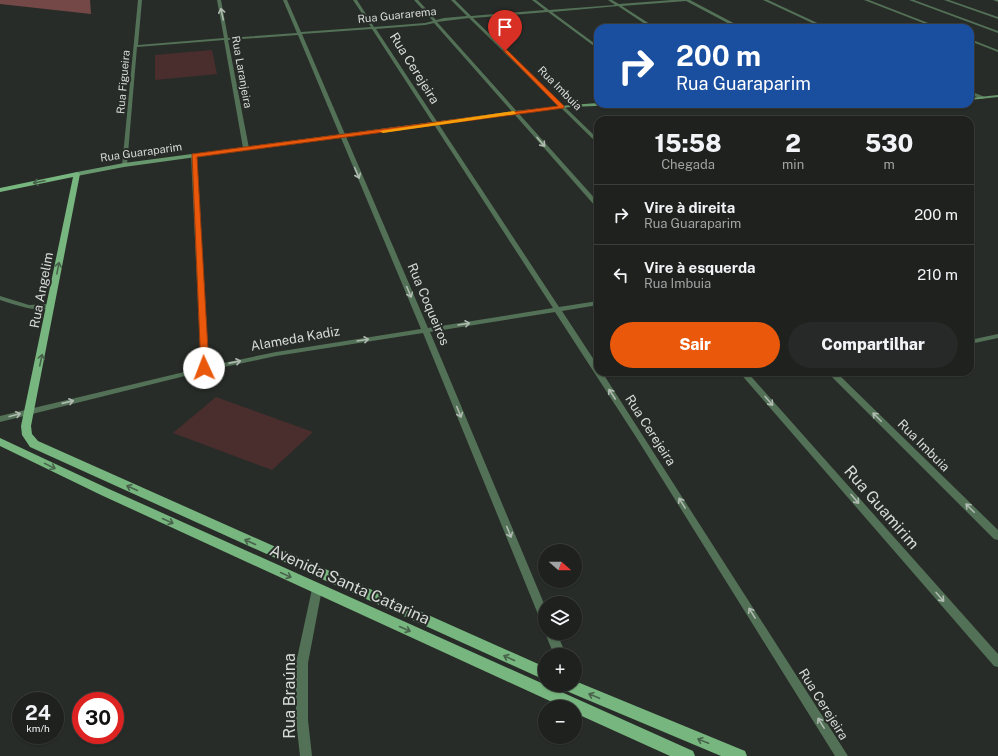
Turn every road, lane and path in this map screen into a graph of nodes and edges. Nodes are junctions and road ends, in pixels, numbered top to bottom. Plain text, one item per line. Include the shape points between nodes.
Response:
1 (140, 0) edge
2 (219, 0) edge
3 (285, 0) edge
4 (355, 0) edge
5 (416, 0) edge
6 (454, 0) edge
7 (534, 0) edge
8 (610, 0) edge
9 (686, 0) edge
10 (765, 0) edge
11 (866, 0) edge
12 (911, 0) edge
13 (946, 0) edge
14 (995, 0) edge
15 (998, 1) edge
16 (618, 5) junction
17 (548, 11) junction
18 (471, 17) junction
19 (998, 18) edge
20 (435, 21) junction
21 (648, 24) edge
22 (732, 24) edge
23 (817, 24) edge
24 (929, 24) edge
25 (374, 27) junction
26 (998, 32) edge
27 (299, 33) junction
28 (227, 39) junction
29 (974, 42) edge
30 (594, 45) edge
31 (135, 46) junction
32 (998, 51) edge
33 (974, 94) edge
34 (998, 96) edge
35 (974, 98) edge
36 (983, 98) junction
37 (594, 105) edge
38 (562, 107) junction
39 (515, 112) junction
40 (435, 124) junction
41 (342, 137) junction
42 (594, 138) edge
43 (246, 148) junction
44 (194, 156) junction
45 (124, 165) junction
46 (77, 174) junction
47 (0, 190) edge
48 (594, 201) edge
49 (0, 298) edge
50 (594, 304) edge
51 (51, 306) junction
52 (557, 310) junction
53 (425, 330) junction
54 (998, 336) edge
55 (974, 341) edge
56 (594, 366) edge
57 (204, 368) junction
58 (600, 376) edge
59 (747, 376) edge
60 (838, 376) edge
61 (30, 412) junction
62 (0, 419) edge
63 (0, 442) edge
64 (998, 536) edge
65 (317, 589) junction
66 (538, 602) edge
67 (998, 662) edge
68 (538, 671) edge
69 (582, 690) edge
70 (306, 756) edge
71 (687, 756) edge
72 (739, 756) edge
73 (842, 756) edge

1 - 31 street, Rua Figueira
28 -> 2 street, Rua Laranjeira
3 - 27 street, Rua Coqueiros
4 - 25 street, Rua Cerejeira
5 - 20 street
6 - 18 street, Rua Imbuia
7 - 17 street
8 - 16 street
9 - 16 street, Rua Guararema
9 - 22 street
10 - 23 street
11 - 24 street
12 - 26 street
13 - 19 street
14 - 15 street
16 - 17 street, Rua Guararema
16 - 21 street
17 - 18 street, Rua Guararema
17 - 30 street
18 - 20 street, Rua Guararema
18 - 38 street, Rua Imbuia
20 - 25 street, Rua Guararema
20 - 39 street
25 - 27 street, Rua Guararema
25 - 40 street, Rua Cerejeira
27 - 28 street, Rua Guararema
27 - 41 street, Rua Coqueiros
28 - 31 street, Rua Guararema
28 - 43 street, Rua Laranjeira
29 - 32 street
31 - 45 street, Rua Figueira
33 - 36 street
34 - 36 street
35 - 36 street
37 - 38 street, Rua Guaraparim
38 - 39 street, Rua Guaraparim
38 - 42 street, Rua Imbuia
39 - 40 street, Rua Guaraparim
39 -> 48 street
40 - 41 street, Rua Guaraparim
40 - 52 street, Rua Cerejeira
41 - 43 street, Rua Guaraparim
41 -> 53 street, Rua Coqueiros
43 - 44 street, Rua Guaraparim
44 - 45 street, Rua Guaraparim
44 - 57 street
45 - 46 street, Rua Guaraparim
46 -> 47 main road, Rua Guaraparim
51 -> 46 main road, Rua Angelim
49 - 51 street via 29,307
50 - 52 street, Alameda Kadiz
61 -> 51 main road, Rua Angelim
53 -> 52 street, Alameda Kadiz
56 -> 52 street, Rua Cerejeira
57 -> 53 street, Alameda Kadiz
53 -> 66 street, Rua Coqueiros
54 - 55 street
61 -> 57 street, Alameda Kadiz
73 -> 58 street, Rua Cerejeira
59 -> 67 street, Rua Guamirim
64 -> 60 street, Rua Imbuia
62 -> 61 street, Alameda Kadiz
68 -> 61 main road, Avenida Santa Catarina via 34,444 27,435 26,426
63 -> 65 main road, Avenida Santa Catarina
65 - 70 street, Rua Braúna via 302,663 302,720
65 -> 71 main road, Avenida Santa Catarina
72 -> 69 main road

